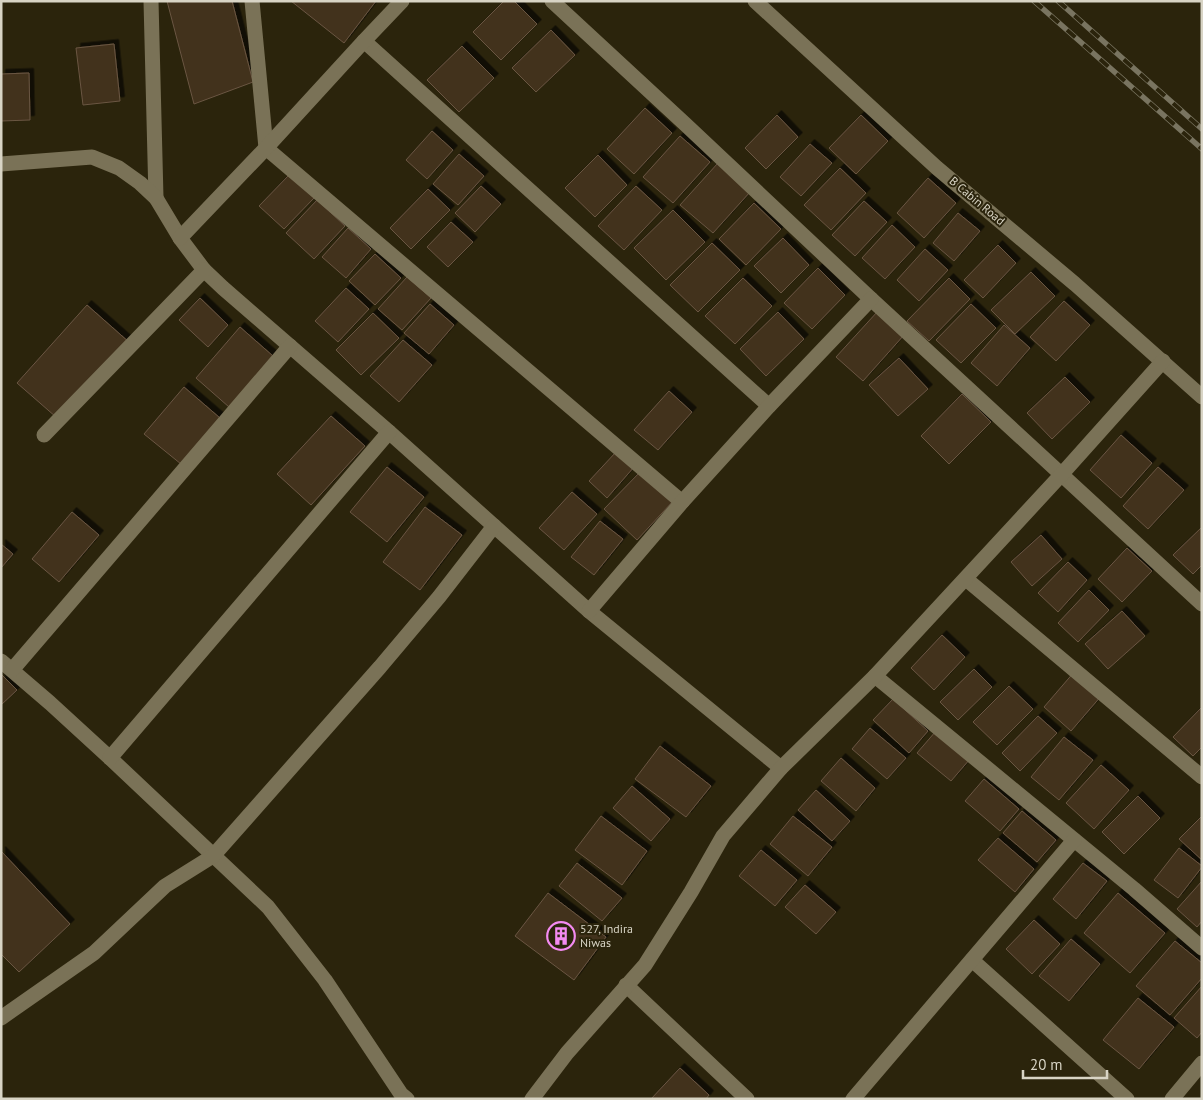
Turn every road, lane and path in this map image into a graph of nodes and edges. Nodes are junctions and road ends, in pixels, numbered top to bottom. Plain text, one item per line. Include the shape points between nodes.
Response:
1 (151, 1) edge
2 (252, 1) edge
3 (402, 1) edge
4 (552, 1) edge
5 (754, 1) edge
6 (364, 41) junction
7 (266, 148) junction
8 (1, 164) edge
9 (156, 198) junction
10 (180, 238) junction
11 (204, 270) junction
12 (871, 299) junction
13 (290, 346) junction
14 (1163, 361) junction
15 (1202, 397) edge
16 (769, 406) junction
17 (389, 432) junction
18 (44, 435) dead end
19 (1061, 475) junction
20 (682, 502) junction
21 (494, 526) junction
22 (966, 578) junction
23 (1202, 604) edge
24 (589, 611) junction
25 (6, 666) edge
26 (875, 676) junction
27 (110, 758) junction
28 (781, 768) junction
29 (1202, 777) edge
30 (1074, 840) junction
31 (213, 856) junction
32 (1202, 948) edge
33 (972, 960) junction
34 (626, 985) junction
35 (1, 1018) edge
36 (1202, 1063) edge
37 (407, 1099) edge
38 (532, 1099) edge
39 (747, 1099) edge
40 (853, 1099) edge
41 (1127, 1099) edge
42 (1172, 1099) edge

1 - 9 street
2 - 7 street
3 - 6 street
4 - 12 street
5 - 14 street, B Cabin Road via 937,168
6 - 7 street
6 - 16 street
7 - 10 street
7 - 20 street
8 - 9 street via 92,157 119,168
9 - 10 street
10 - 11 street
11 - 13 street
11 - 18 street
12 - 16 street
12 - 19 street
13 - 17 street
13 - 25 street
14 - 15 street, B Cabin Road
14 - 19 street
16 - 20 street
17 - 21 street
17 - 27 street
19 - 22 street
19 - 23 street
20 - 24 street
21 - 24 street
21 - 31 street via 380,667
22 - 26 street
22 - 29 street
24 - 28 street
25 - 27 street
26 - 28 street
26 - 30 street
27 - 31 street
28 - 34 street via 723,836 645,965
30 - 32 street
30 - 33 street
31 - 35 street via 166,886 94,953
31 - 37 street via 268,907 325,980
33 - 40 street
33 - 41 street
34 - 38 street
34 - 39 street
36 - 42 street

